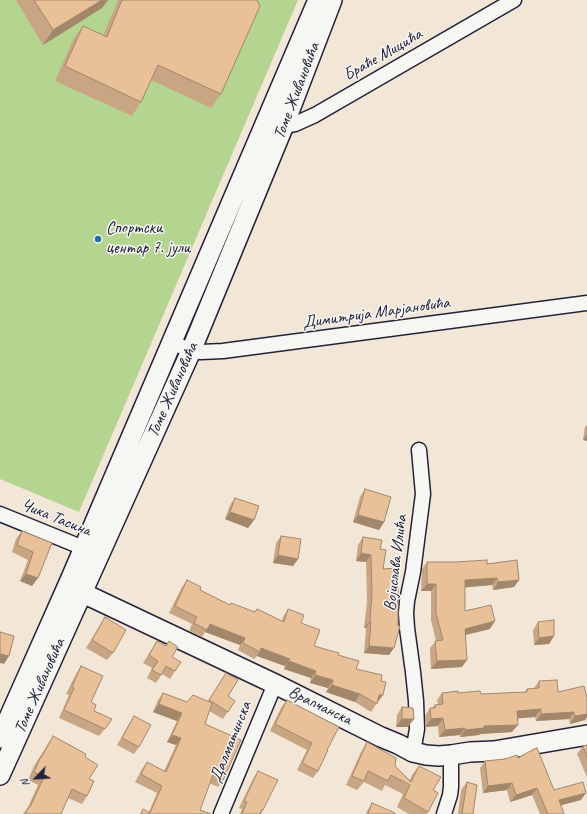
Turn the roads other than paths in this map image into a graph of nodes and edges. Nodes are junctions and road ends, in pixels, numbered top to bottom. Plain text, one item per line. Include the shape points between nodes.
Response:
1 (318, 0) edge
2 (332, 0) edge
3 (514, 0) edge
4 (275, 122) junction
5 (587, 303) edge
6 (172, 342) junction
7 (191, 351) junction
8 (419, 450) dead end
9 (0, 514) edge
10 (91, 551) junction
11 (74, 589) junction
12 (275, 684) junction
13 (587, 734) edge
14 (0, 738) edge
15 (413, 752) junction
16 (451, 755) junction
17 (0, 775) edge
18 (221, 814) edge
19 (444, 814) edge

1 - 4 main road, Томе Живановића
2 - 4 main road, Томе Живановића
3 - 4 street, Браће Мицића via 315,115 295,124
4 - 6 main road, Томе Живановића
4 - 7 main road, Томе Живановића
5 - 7 street, Димитрија Марјановића via 223,352
6 - 7 street, Димитрија Марјановића
6 - 10 main road, Томе Живановића
7 - 10 main road, Томе Живановића
8 - 15 street, Војислава Илића via 423,494 406,613 416,701 417,729
9 - 10 street, Чика Тасина
10 - 11 main road, Томе Живановића
11 - 12 main road, Врапчанска
11 - 14 main road, Томе Живановића
11 - 17 main road, Томе Живановића
12 - 15 main road, Врапчанска
12 - 18 street, Далматинска
13 - 16 main road, Врапчанска via 494,751
15 - 16 main road, Врапчанска
16 - 19 street via 450,796

